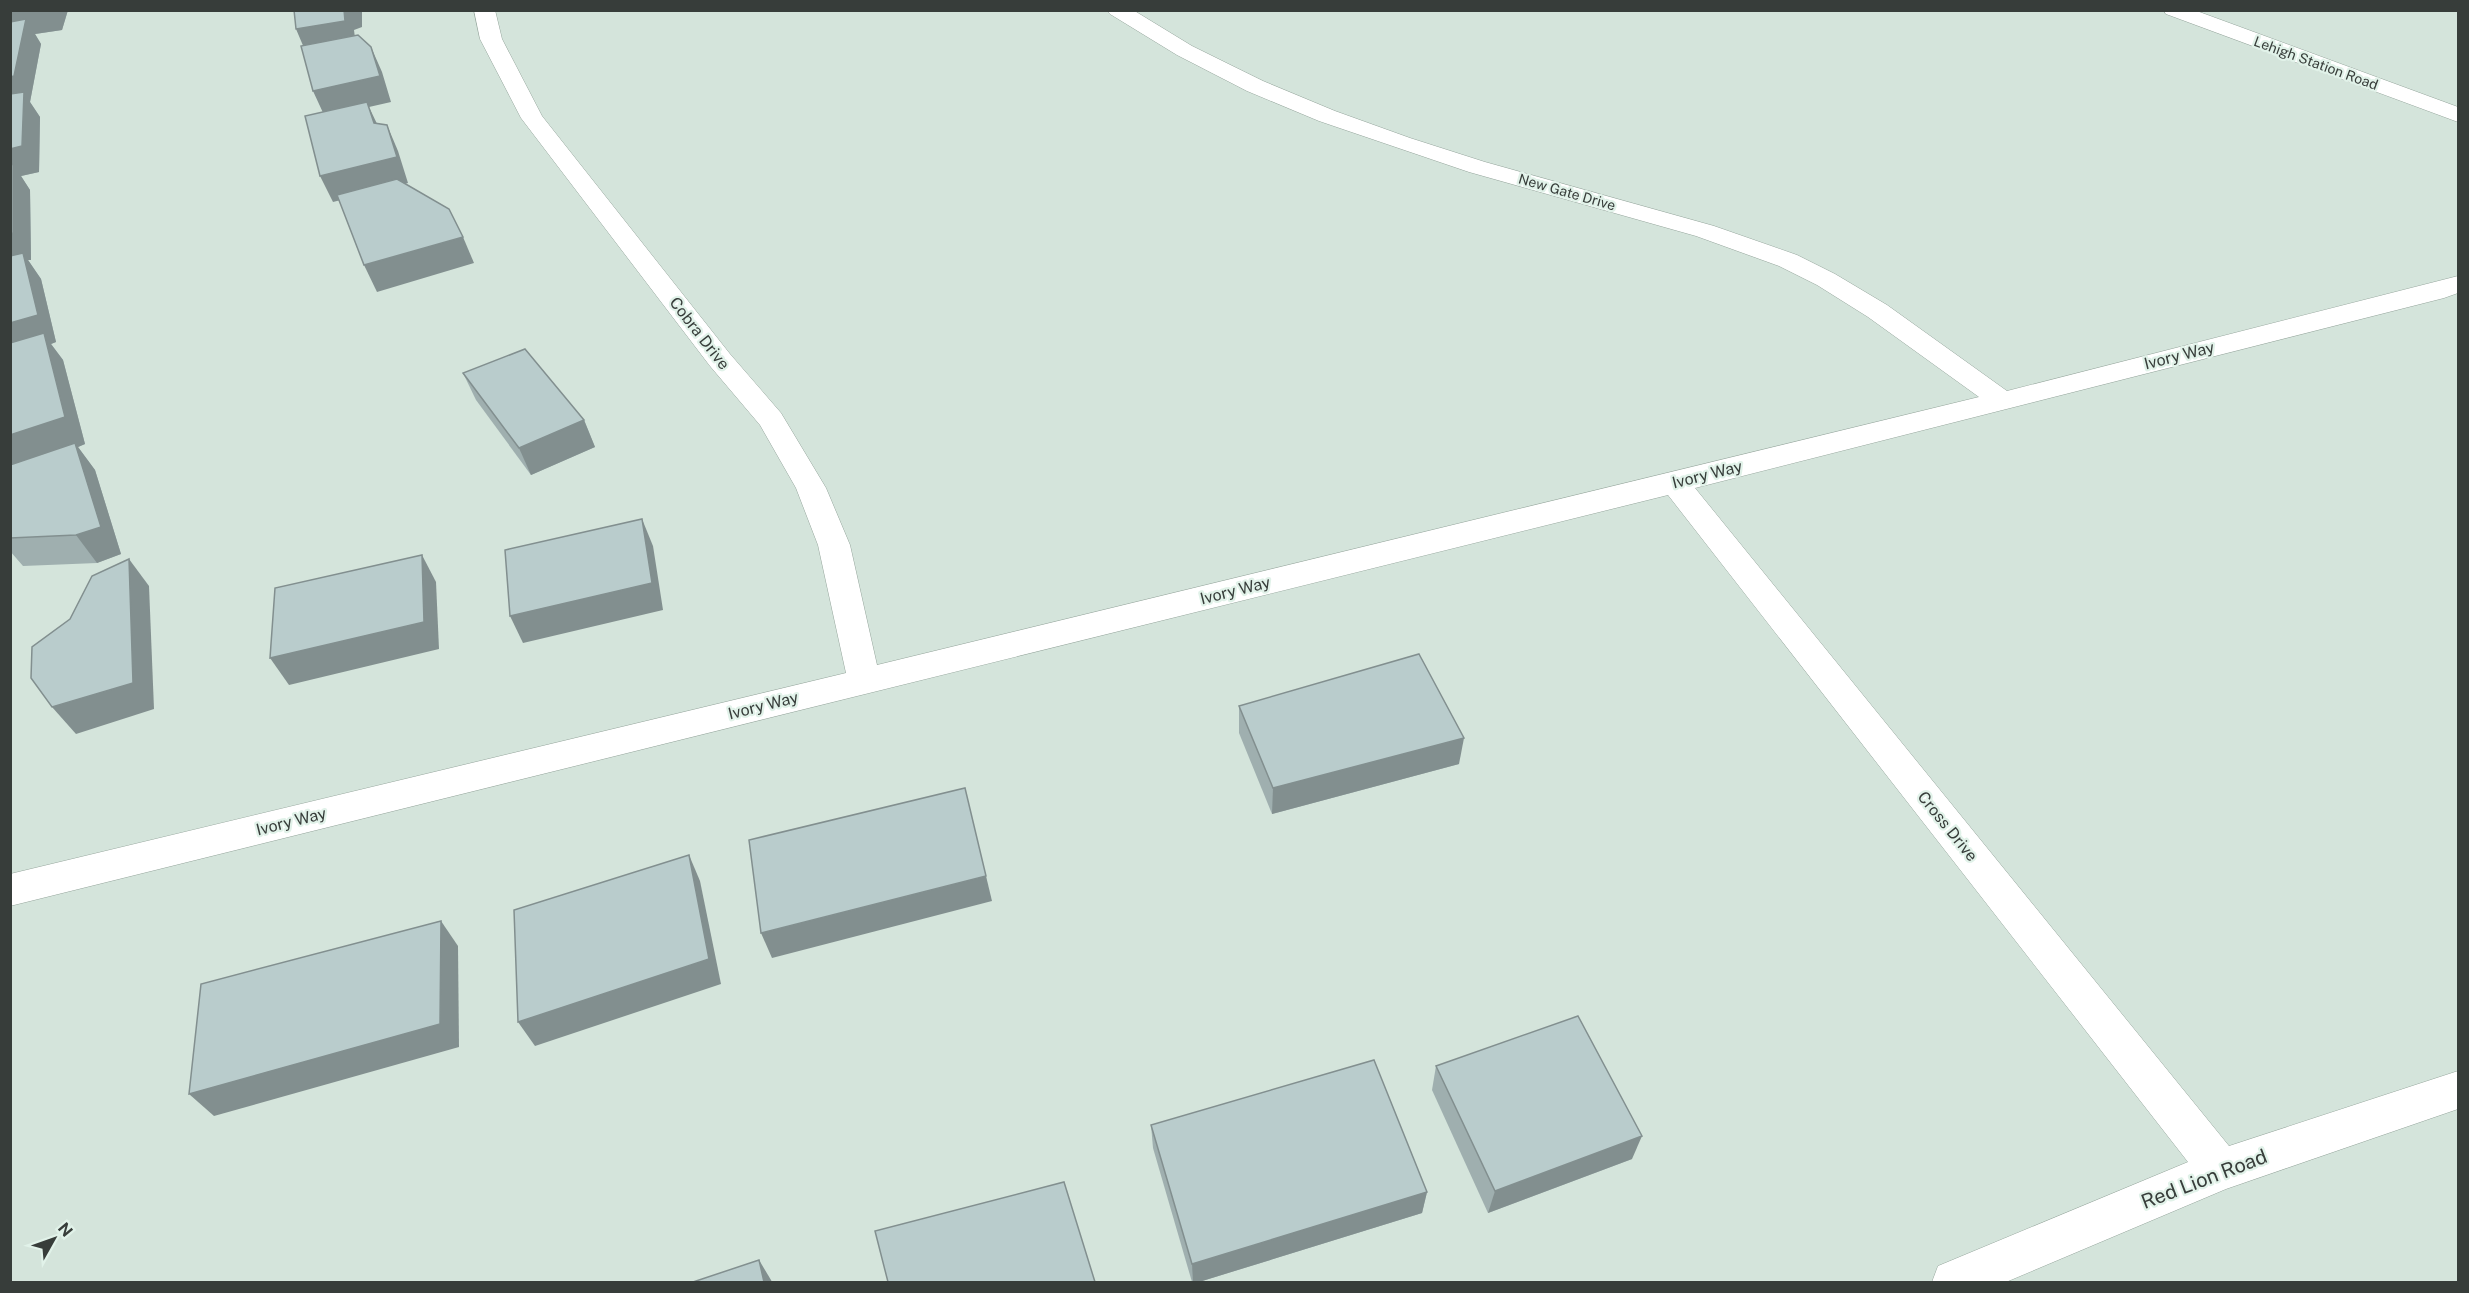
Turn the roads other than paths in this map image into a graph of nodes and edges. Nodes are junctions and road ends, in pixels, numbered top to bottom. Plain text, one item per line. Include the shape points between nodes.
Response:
1 (484, 10) edge
2 (1117, 10) edge
3 (2173, 10) edge
4 (2458, 115) edge
5 (2458, 284) edge
6 (2001, 399) junction
7 (1675, 483) junction
8 (864, 680) junction
9 (10, 890) edge
10 (2458, 1090) edge
11 (2221, 1170) junction
12 (1954, 1282) edge

1 - 8 street, Cobra Drive via 491,39 532,118 771,420 811,488 834,545
2 - 6 street, New Gate Drive via 1210,63 1313,111 1488,170 1705,231 1798,266 1894,321
3 - 4 street, Lehigh Station Road
5 - 6 street, Ivory Way
6 - 7 street, Ivory Way
7 - 8 street, Ivory Way
7 - 11 street, Cross Drive
8 - 9 street, Ivory Way
10 - 11 street, Red Lion Road
11 - 12 street, Red Lion Road

